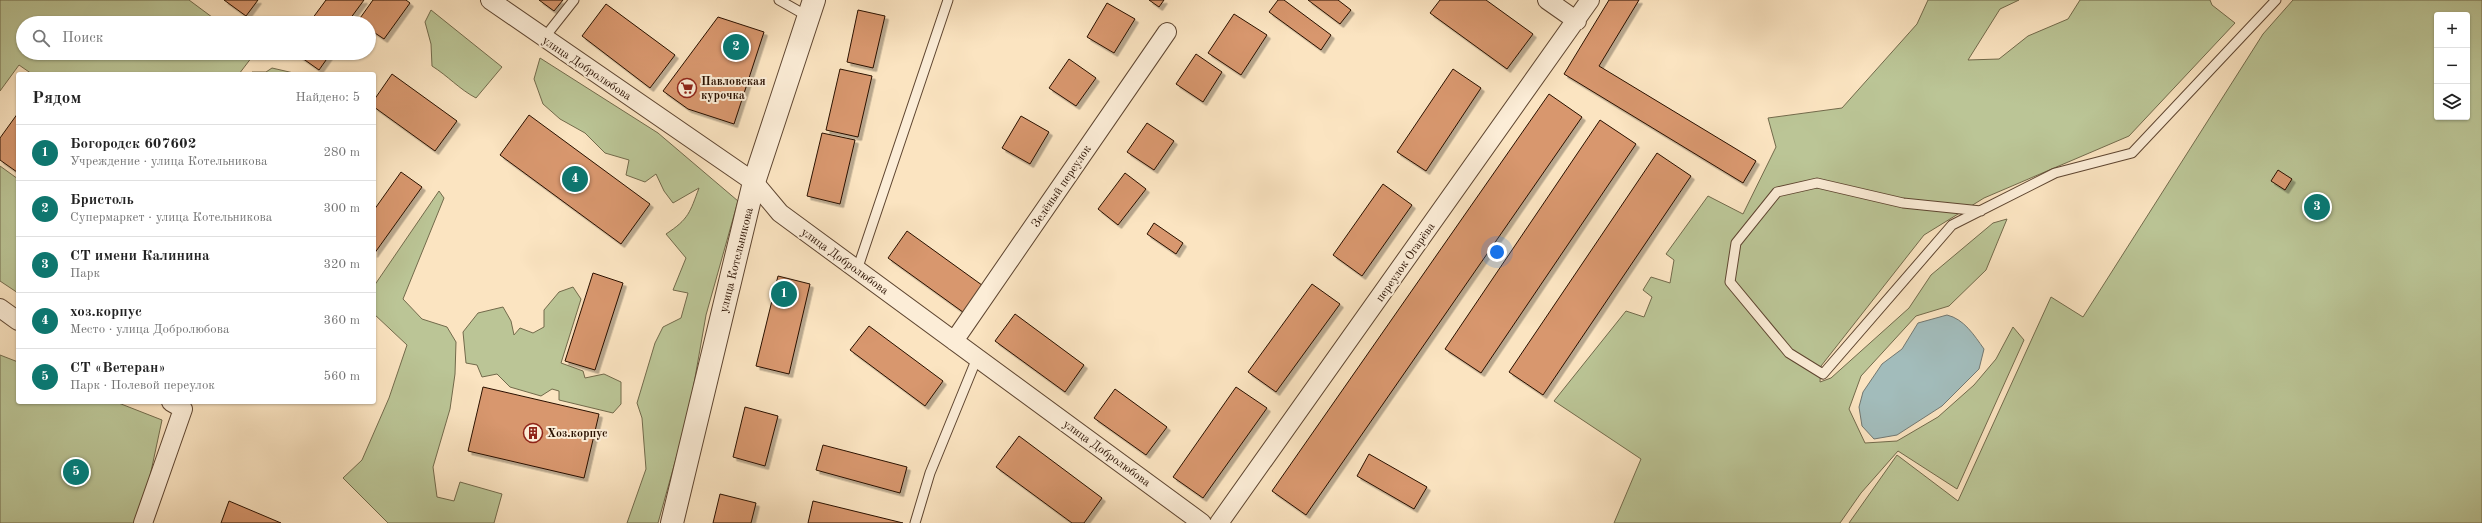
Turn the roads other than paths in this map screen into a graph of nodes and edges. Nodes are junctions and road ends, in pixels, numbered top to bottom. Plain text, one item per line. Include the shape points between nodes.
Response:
1 (490, 0) edge
2 (574, 0) edge
3 (779, 0) edge
4 (948, 0) edge
5 (1547, 0) edge
6 (1590, 0) edge
7 (2276, 0) edge
8 (811, 8) edge
9 (1577, 21) junction
10 (1167, 32) dead end
11 (544, 38) junction
12 (754, 182) junction
13 (1981, 211) junction
14 (857, 270) junction
15 (0, 308) edge
16 (16, 320) edge
17 (954, 341) junction
18 (977, 358) junction
19 (177, 405) edge
20 (143, 523) edge
21 (672, 523) edge
22 (915, 523) edge
23 (1202, 523) edge
24 (1219, 523) edge

1 - 11 street, улица Добролюбова
2 - 11 lane
3 - 8 lane
4 - 14 lane
5 - 9 street
6 - 9 street, переулок Огарёва
7 - 13 lane via 2132,153 2055,173
8 - 12 street, улица Котельникова
9 - 24 street, переулок Огарёва
10 - 17 street, Зелёный переулок
11 - 12 street, улица Добролюбова
12 - 14 street, улица Добролюбова via 780,213
12 - 21 street, улица Котельникова
13 - 13 lane via 1952,225 1823,374 1789,353 1730,282 1736,243 1778,192 1817,183 1903,203
14 - 17 street, улица Добролюбова
15 - 16 street
17 - 18 street, улица Добролюбова
18 - 22 lane via 930,472
18 - 23 street, улица Добролюбова
19 - 20 street

